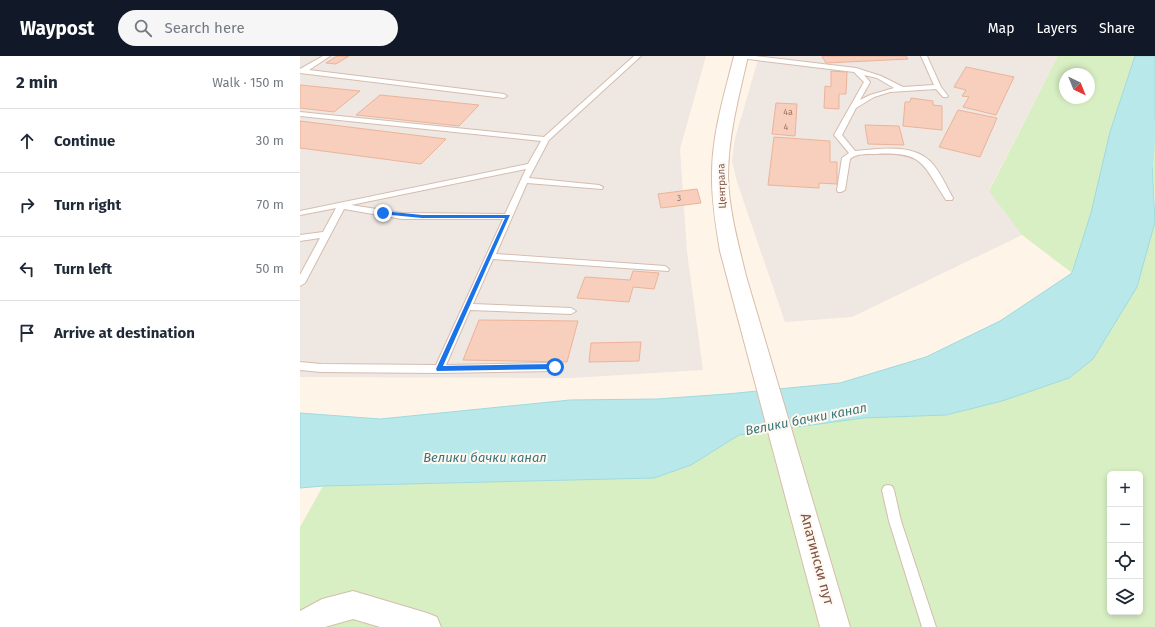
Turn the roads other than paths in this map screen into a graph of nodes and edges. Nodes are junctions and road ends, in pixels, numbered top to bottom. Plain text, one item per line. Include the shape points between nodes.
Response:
1 (327, 56) edge
2 (638, 56) edge
3 (741, 56) edge
4 (924, 56) edge
5 (856, 70) junction
6 (301, 71) edge
7 (938, 87) junction
8 (901, 89) junction
9 (504, 96) dead end
10 (945, 96) dead end
11 (855, 106) junction
12 (300, 114) edge
13 (546, 140) junction
14 (853, 153) junction
15 (531, 166) junction
16 (525, 180) junction
17 (599, 187) dead end
18 (841, 190) dead end
19 (949, 198) dead end
20 (341, 206) junction
21 (300, 213) edge
22 (508, 216) junction
23 (324, 236) junction
24 (300, 238) edge
25 (490, 256) junction
26 (665, 270) dead end
27 (300, 283) edge
28 (467, 307) junction
29 (571, 311) dead end
30 (300, 366) edge
31 (555, 367) dead end
32 (439, 369) junction
33 (888, 490) dead end
34 (798, 491) joint
35 (300, 627) edge
36 (427, 627) edge
37 (835, 627) edge
38 (929, 627) edge

1 - 6 lane
2 - 13 lane
3 - 5 lane
3 - 34 main road, Централа via 721,150 723,211 729,248
4 - 7 lane
5 - 8 lane via 879,77
5 - 11 lane via 867,82
6 - 9 lane
7 - 8 lane
7 - 10 lane
8 - 11 lane via 872,96
11 - 14 lane via 838,135
12 - 13 lane
13 - 15 lane
14 - 18 lane via 846,158
14 - 19 lane via 915,154 927,163
15 - 16 lane
15 - 20 lane
16 - 17 lane
16 - 22 lane
20 - 21 lane
20 - 22 lane via 402,216
20 - 23 lane
22 - 25 lane
23 - 24 lane
23 - 27 lane
25 - 26 lane
25 - 28 lane
28 - 29 lane
28 - 32 lane
30 - 32 lane
31 - 32 lane
33 - 38 lane via 895,521
34 - 37 main road, Апатински пут
35 - 36 street via 322,613 353,605

